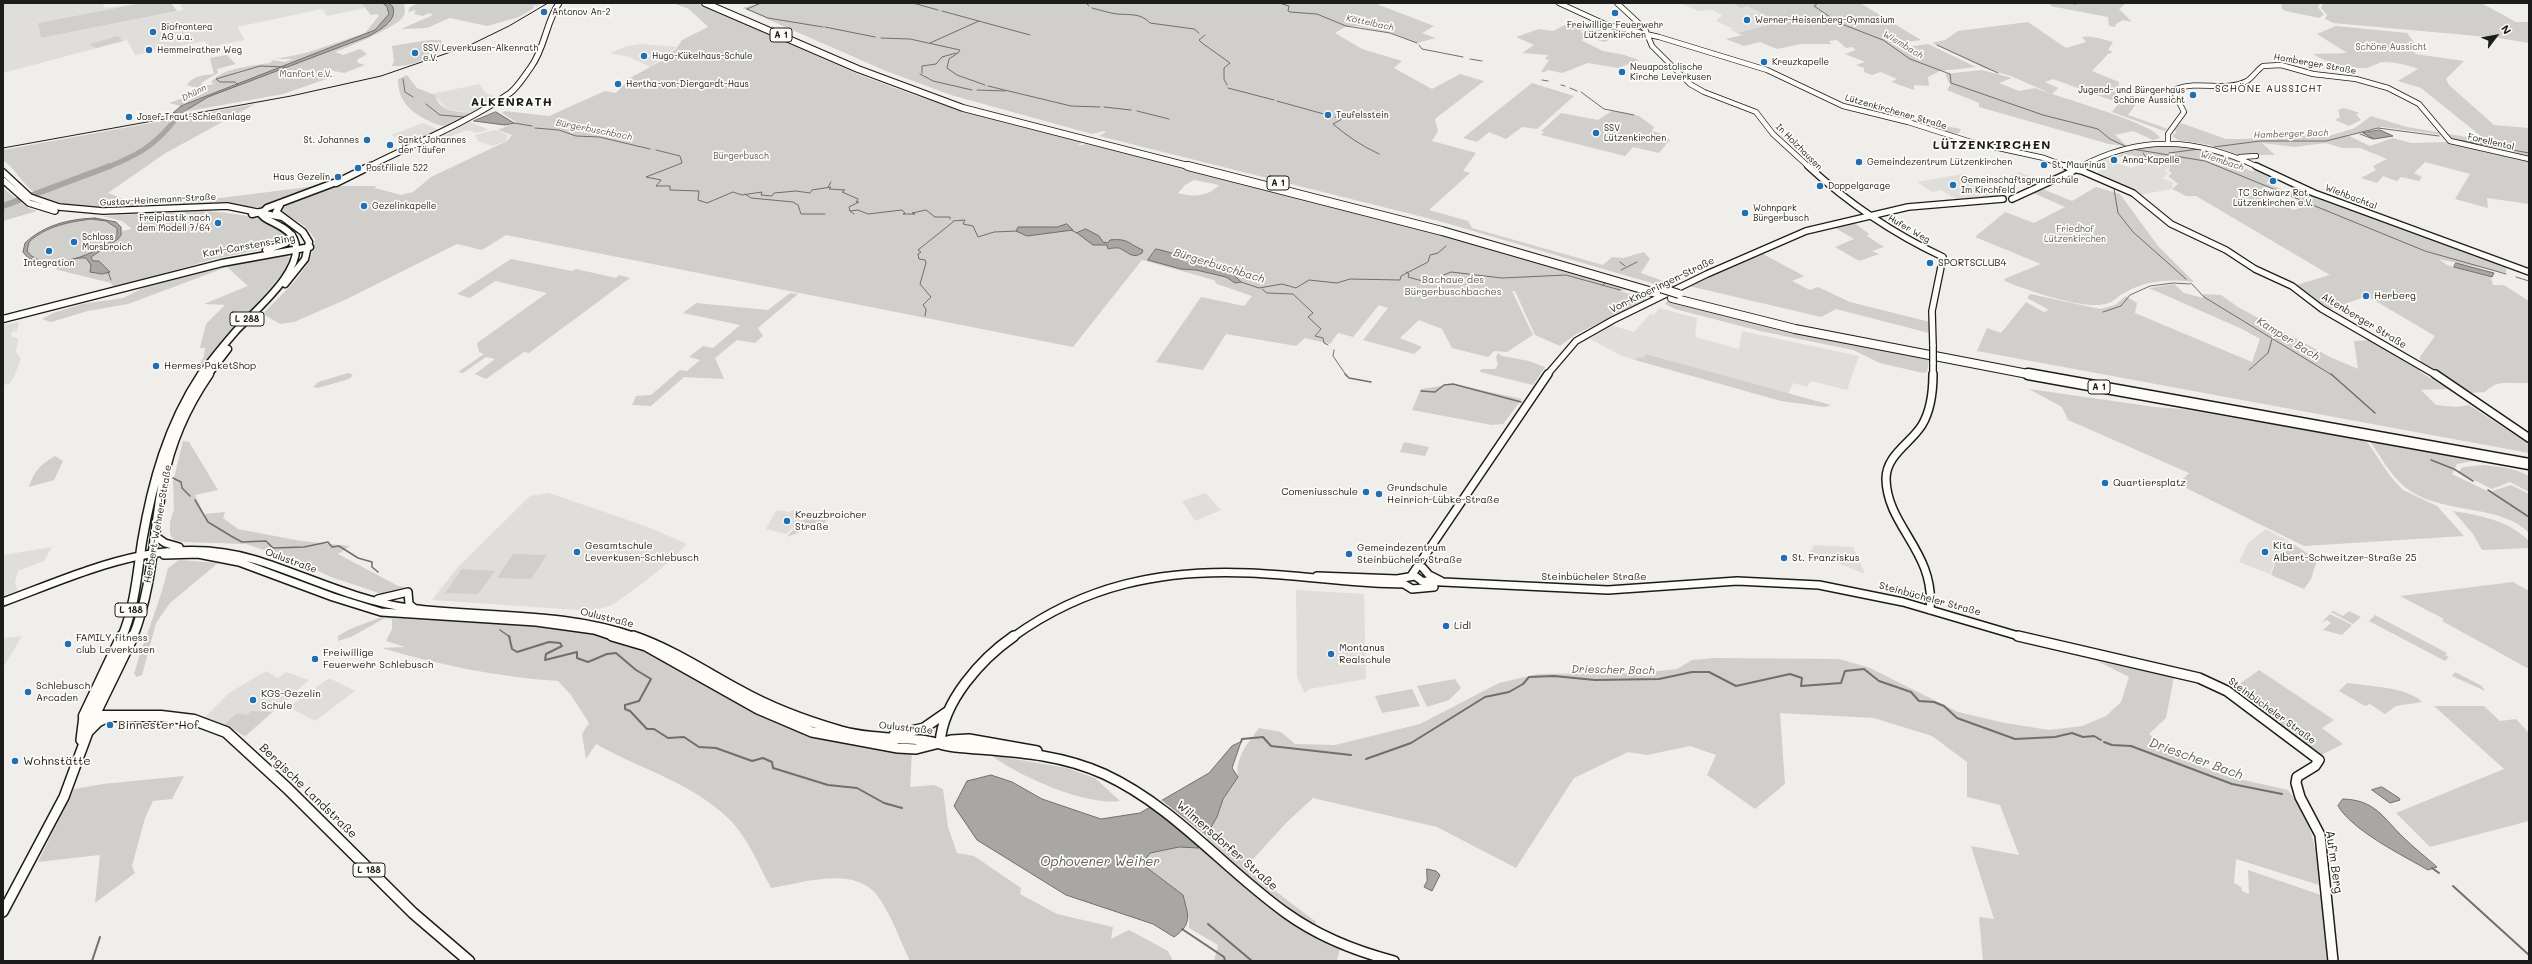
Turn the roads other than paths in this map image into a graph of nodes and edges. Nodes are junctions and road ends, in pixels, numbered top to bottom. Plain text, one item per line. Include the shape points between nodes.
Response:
1 (559, 3) edge
2 (705, 3) edge
3 (721, 3) edge
4 (1559, 3) edge
5 (1617, 3) edge
6 (1644, 29) junction
7 (1637, 32) junction
8 (1649, 36) junction
9 (1659, 37) junction
10 (2450, 141) joint
11 (2168, 142) junction
12 (2256, 156) dead end
13 (2238, 157) junction
14 (2529, 159) edge
15 (2072, 168) junction
16 (2081, 169) junction
17 (3, 172) edge
18 (3, 180) edge
19 (279, 204) junction
20 (250, 211) junction
21 (262, 214) junction
22 (1868, 214) junction
23 (281, 217) junction
24 (292, 235) junction
25 (310, 247) junction
26 (296, 251) junction
27 (259, 252) junction
28 (2529, 272) edge
29 (1659, 291) junction
30 (1676, 296) junction
31 (3, 316) edge
32 (3, 319) edge
33 (2529, 438) edge
34 (2529, 457) edge
35 (2529, 464) edge
36 (155, 536) junction
37 (1432, 547) junction
38 (185, 548) junction
39 (152, 555) junction
40 (139, 558) junction
41 (1423, 568) junction
42 (1414, 581) junction
43 (1459, 584) junction
44 (1504, 587) junction
45 (370, 600) junction
46 (3, 602) edge
47 (416, 609) junction
48 (1930, 610) junction
49 (102, 700) junction
50 (949, 710) junction
51 (89, 716) junction
52 (112, 716) junction
53 (834, 728) junction
54 (86, 735) junction
55 (940, 743) junction
56 (79, 751) junction
57 (2319, 760) joint
58 (3, 912) edge
59 (469, 961) edge
60 (1394, 961) edge
61 (2334, 961) edge

1 - 19 main road via 552,12 546,38 532,66 511,92 486,108 339,181
2 - 29 highway, A 1 via 858,70 973,111 1442,231
3 - 29 highway, A 1 via 892,78 976,108 1405,216
4 - 7 main road via 1603,23
5 - 6 main road
6 - 7 main road
6 - 8 main road
6 - 9 main road
7 - 8 main road
8 - 9 main road
8 - 22 main road, In Holzhausen via 1652,46 1690,84 1758,113 1773,134 1807,167
9 - 15 main road, Lützenkirchener Straße via 1768,70 1843,106 1908,122 1971,142 2026,153
10 - 11 main road, Hamberger Straße via 2419,104 2388,88 2352,78 2314,74 2270,64 2263,66 2252,79 2238,84 2188,85 2176,89 2175,94 2184,112 2168,134
10 - 14 main road, Forellental
11 - 13 main road, Wiehbachtal via 2205,146
11 - 16 main road, Wiehbachtal via 2130,148 2094,159
12 - 13 main road
13 - 28 main road, Wiehbachtal via 2314,193
15 - 16 main road
15 - 22 main road, Von-Knoeringen-Straße via 2011,201 2003,199 1934,203
16 - 33 main road, Altenberger Straße via 2132,193 2175,226 2292,286 2322,309 2436,375 2492,416
17 - 20 main road, Gustav-Heinemann-Straße via 36,200 60,208 86,211 216,206
18 - 20 main road, Gustav-Heinemann-Straße via 18,196 29,203 78,214 217,209
19 - 20 main road
19 - 21 main road
19 - 23 main road via 276,211
20 - 21 main road
21 - 23 main road
21 - 24 main road
22 - 37 main road, Von-Knoeringen-Straße via 1806,231 1784,240 1613,320 1576,341 1556,362
22 - 48 main road, Hufer Weg, bridge via 1909,241 1943,257 1932,311 1931,393 1923,424 1892,458 1886,476 1890,501 1931,583
23 - 25 main road via 303,230
24 - 26 main road
24 - 27 main road via 286,243
25 - 26 main road, Karl-Carstens-Ring
25 - 36 main road, Herbert-Wehner-Straße / L 288 via 297,270 216,364 190,406 176,436 168,464
26 - 27 main road, Karl-Carstens-Ring
26 - 32 main road, Karl-Carstens-Ring via 203,267
26 - 40 main road, Herbert-Wehner-Straße / L 288 via 284,277 208,365 177,414 166,441 154,484
27 - 31 main road, Karl-Carstens-Ring
29 - 30 highway, A 1
30 - 34 highway, A 1 via 1911,347
30 - 35 highway, A 1 via 1796,329 1902,351
36 - 38 main road via 165,543
36 - 39 main road, Herbert-Wehner-Straße / L 288
37 - 41 main road, Von-Knoeringen-Straße
37 - 42 main road, Von-Knoeringen-Straße
38 - 39 main road, Oulustraße
38 - 45 main road, Oulustraße via 232,553
39 - 40 main road, Oulustraße
39 - 49 main road, Herbert-Wehner-Straße / L 188 via 147,593 133,635
39 - 55 main road, Oulustraße via 184,554 224,558 381,612 536,622 594,630 646,646 784,722 812,732 898,748 916,749
40 - 46 main road, Oulustraße
40 - 51 main road, Herbert-Wehner-Straße / L 188 via 135,597 122,638
41 - 42 main road, Von-Knoeringen-Straße
41 - 43 main road, Steinbücheler Straße via 1434,578
42 - 43 main road, Steinbücheler Straße
42 - 44 main road, Steinbücheler Straße via 1473,589
42 - 50 main road, Steinbücheler Straße via 1350,583 1227,572 1178,573 1134,580 1088,594 1041,617 994,652 968,680
43 - 44 main road, Steinbücheler Straße
44 - 48 main road, Steinbücheler Straße via 1608,590 1737,581 1779,582 1859,592
45 - 47 main road, Oulustraße
45 - 47 main road via 394,597 408,592 410,604
47 - 53 main road, Oulustraße via 542,617 622,631 660,646 755,699 793,716
48 - 57 main road, Steinbücheler Straße via 2044,643 2178,672 2211,683 2250,707
49 - 51 main road, Herbert-Wehner-Straße / L 188
49 - 52 main road via 102,707
50 - 53 main road via 924,728 898,735
50 - 55 main road, Steinbücheler Straße via 940,732
51 - 52 main road, Bergische Landstraße / L 188
51 - 54 main road
51 - 56 main road
52 - 54 main road via 97,723
52 - 59 main road, Bergische Landstraße / L 188 via 161,716 194,720 226,732 287,788 412,912
53 - 55 main road, Oulustraße via 867,736
54 - 56 main road
55 - 60 main road, Wilmersdorfer Straße via 949,747 1042,754 1099,772 1141,793 1176,817 1275,905 1301,923 1353,948
56 - 58 main road via 64,797
57 - 61 main road, Auf'm Berg via 2317,765 2297,777 2295,783 2320,835

